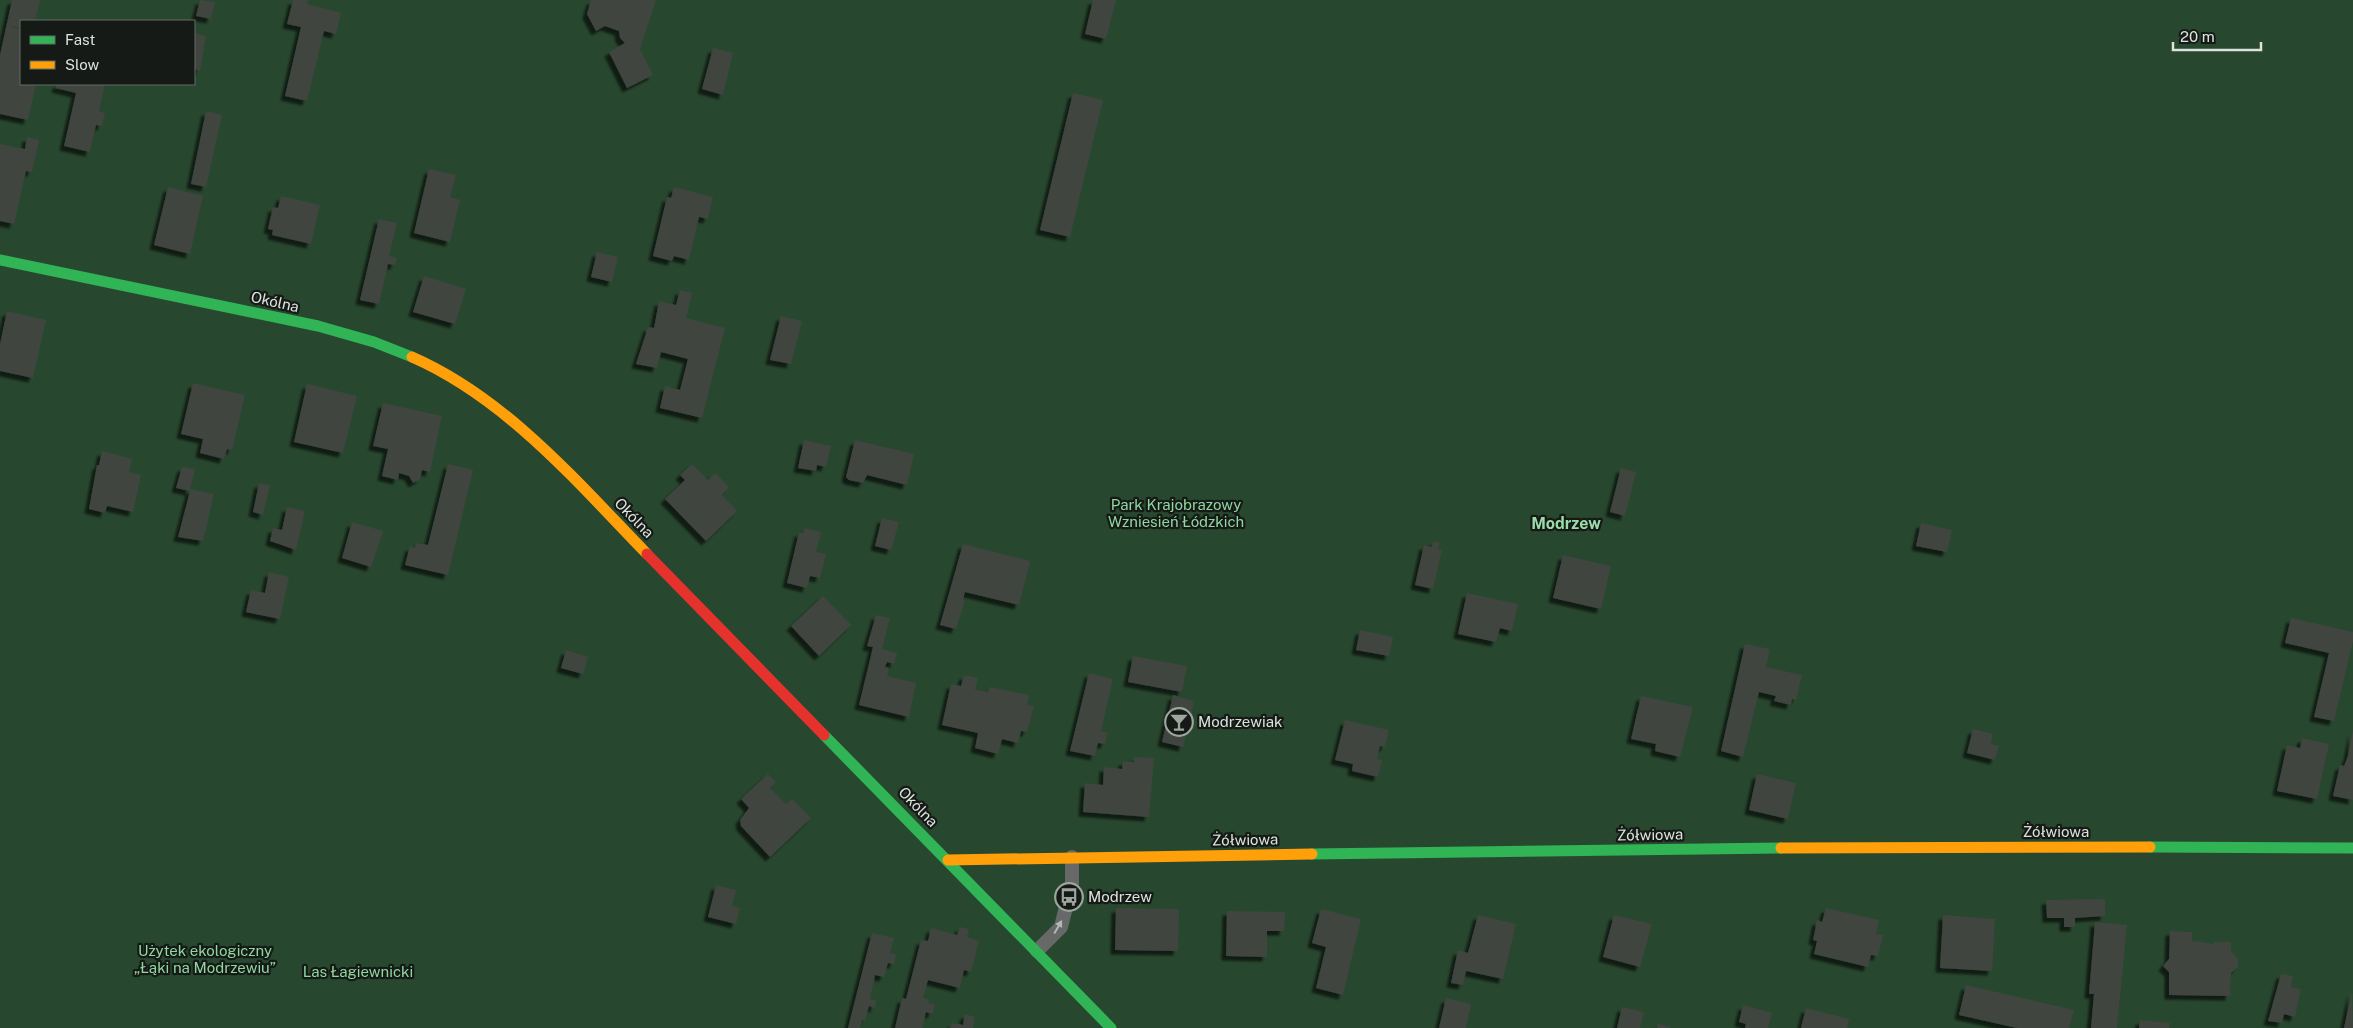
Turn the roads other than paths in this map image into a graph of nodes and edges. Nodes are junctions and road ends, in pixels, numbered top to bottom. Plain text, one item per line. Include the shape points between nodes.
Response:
1 (0, 260) edge
2 (2353, 848) edge
3 (1072, 857) junction
4 (948, 860) junction
5 (1037, 951) junction
6 (1111, 1028) edge

1 - 4 street, Okólna via 343,334 410,356 451,377 507,418 574,479
2 - 3 street, Żółwiowa via 1982,846
3 - 4 street, Żółwiowa
5 -> 3 lane via 1060,927 1072,883
4 - 5 street, Okólna
5 - 6 street, Okólna

